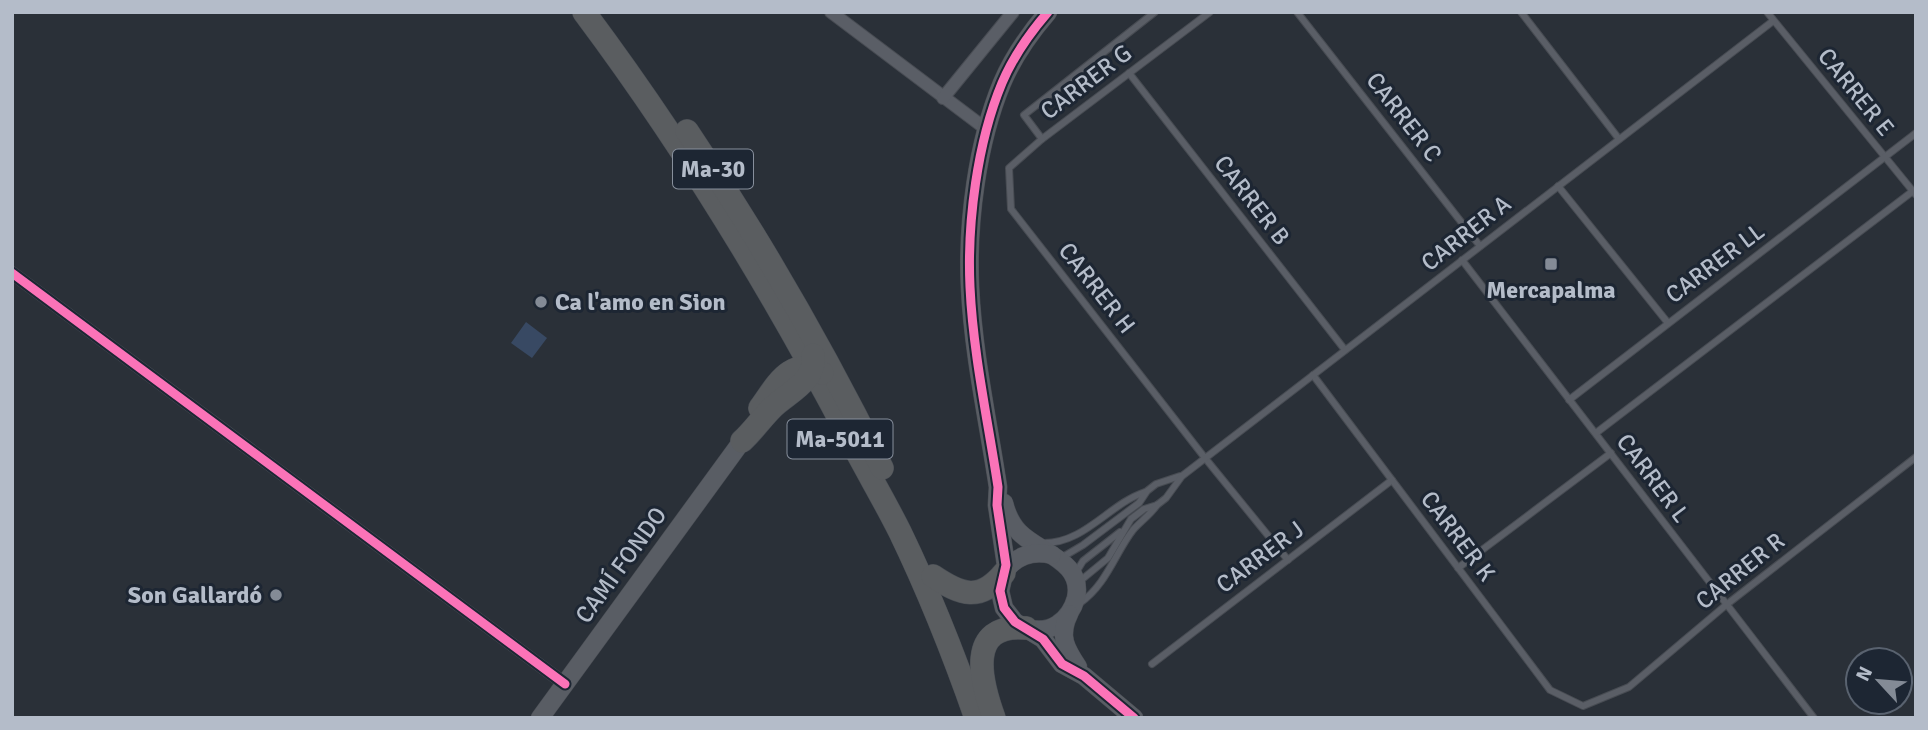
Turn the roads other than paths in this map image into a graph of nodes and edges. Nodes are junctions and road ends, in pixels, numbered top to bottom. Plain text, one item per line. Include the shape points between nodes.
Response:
1 (584, 12) edge
2 (600, 12) edge
3 (831, 12) edge
4 (1013, 12) edge
5 (1048, 12) edge
6 (1155, 12) edge
7 (1210, 12) edge
8 (1297, 12) edge
9 (1521, 12) edge
10 (1767, 12) edge
11 (1773, 21) junction
12 (1129, 73) junction
13 (943, 98) junction
14 (682, 123) junction
15 (986, 129) junction
16 (1916, 133) edge
17 (1042, 139) junction
18 (1619, 139) junction
19 (1884, 158) junction
20 (1558, 186) junction
21 (1914, 193) edge
22 (1480, 246) junction
23 (1462, 260) junction
24 (12, 273) edge
25 (781, 312) junction
26 (1668, 323) junction
27 (1345, 350) junction
28 (1313, 375) junction
29 (818, 378) junction
30 (778, 393) junction
31 (1569, 400) junction
32 (1596, 433) junction
33 (742, 441) joint
34 (1611, 453) junction
35 (1916, 457) edge
36 (1205, 458) junction
37 (1182, 476) junction
38 (1392, 480) junction
39 (998, 487) junction
40 (1147, 491) junction
41 (891, 500) junction
42 (1157, 505) junction
43 (1127, 524) junction
44 (1028, 540) junction
45 (1056, 557) junction
46 (1288, 560) junction
47 (1458, 568) junction
48 (1004, 573) junction
49 (933, 576) junction
50 (1076, 586) junction
51 (1726, 605) junction
52 (1070, 613) junction
53 (1026, 628) junction
54 (1152, 664) dead end
55 (1084, 676) junction
56 (565, 684) junction
57 (1583, 706) joint
58 (1126, 714) edge
59 (987, 715) edge
60 (540, 718) edge
61 (1814, 718) edge

1 - 25 highway via 669,131
2 - 14 highway, Ma-30
3 - 13 street
4 - 13 street
5 - 15 street via 1026,37 1002,83
6 - 17 lane, CARRER G via 1024,115
7 - 12 lane, CARRER G
8 - 22 lane, CARRER C
9 - 18 lane
10 - 11 lane, CARRER E
11 - 18 lane, CARRER A
11 - 19 lane, CARRER E
12 - 17 lane, CARRER G
12 - 27 lane, CARRER B
13 - 15 street
14 - 29 highway via 704,169 812,351
14 - 41 highway, Ma-30 via 813,334
15 - 39 street via 972,222 970,289
16 - 19 lane, CARRER LL
17 - 36 lane, CARRER H via 1010,168 1011,209
18 - 20 lane, CARRER A
19 - 21 lane, CARRER E
19 - 26 lane, CARRER LL
20 - 22 lane, CARRER A
20 - 26 lane
21 - 32 lane
22 - 23 lane, CARRER A
23 - 27 lane, CARRER A
23 - 31 lane, CARRER L
24 - 56 street
25 - 29 highway
25 - 30 highway, Ma-5011 via 787,345
26 - 31 lane, CARRER LL
27 - 28 lane, CARRER A
28 - 36 lane, CARRER A
28 - 38 lane, CARRER K
29 - 30 highway, Ma-5011 via 798,368 791,370
29 - 41 highway, Ma-30
30 - 33 highway, Ma-5011 via 749,423
30 - 41 highway, Ma-5011 via 823,409 857,469
31 - 32 lane, CARRER L
32 - 34 lane, CARRER L
33 - 56 street, CAMÍ FONDO / Ma-5011
34 - 47 lane
34 - 51 lane, CARRER L
35 - 51 lane, CARRER R
36 - 37 lane, CARRER A
36 - 46 lane, CARRER H
37 - 40 lane
37 - 42 lane
38 - 46 lane, CARRER J
38 - 47 lane, CARRER K
39 - 44 street via 1011,522
39 - 48 street
40 - 44 lane via 1065,540
40 - 45 lane via 1139,503 1083,545
41 - 49 highway, Ma-30
41 - 59 highway, Ma-30 via 937,618
42 - 43 lane via 1144,509
42 - 52 lane via 1132,531 1112,567
43 - 50 lane via 1108,558
43 - 50 lane via 1080,564 1074,575
44 - 45 street
45 - 48 street via 1043,553 1023,556
45 - 50 street via 1067,565
46 - 54 lane, CARRER J
47 - 57 lane, CARRER K via 1550,690
48 - 49 highway via 992,586 976,593 955,589
48 - 53 street via 1001,603 1011,618
49 - 59 highway, Ma-30
50 - 52 street
51 - 57 lane, CARRER R via 1629,687
51 - 61 lane, CARRER L
52 - 53 street via 1051,628
52 - 55 street via 1063,630 1064,644
53 - 55 street via 1043,639 1062,664
53 - 59 highway via 1000,632 983,649 980,663
55 - 58 street
56 - 60 street, CAMÍ FONDO / Ma-5011

